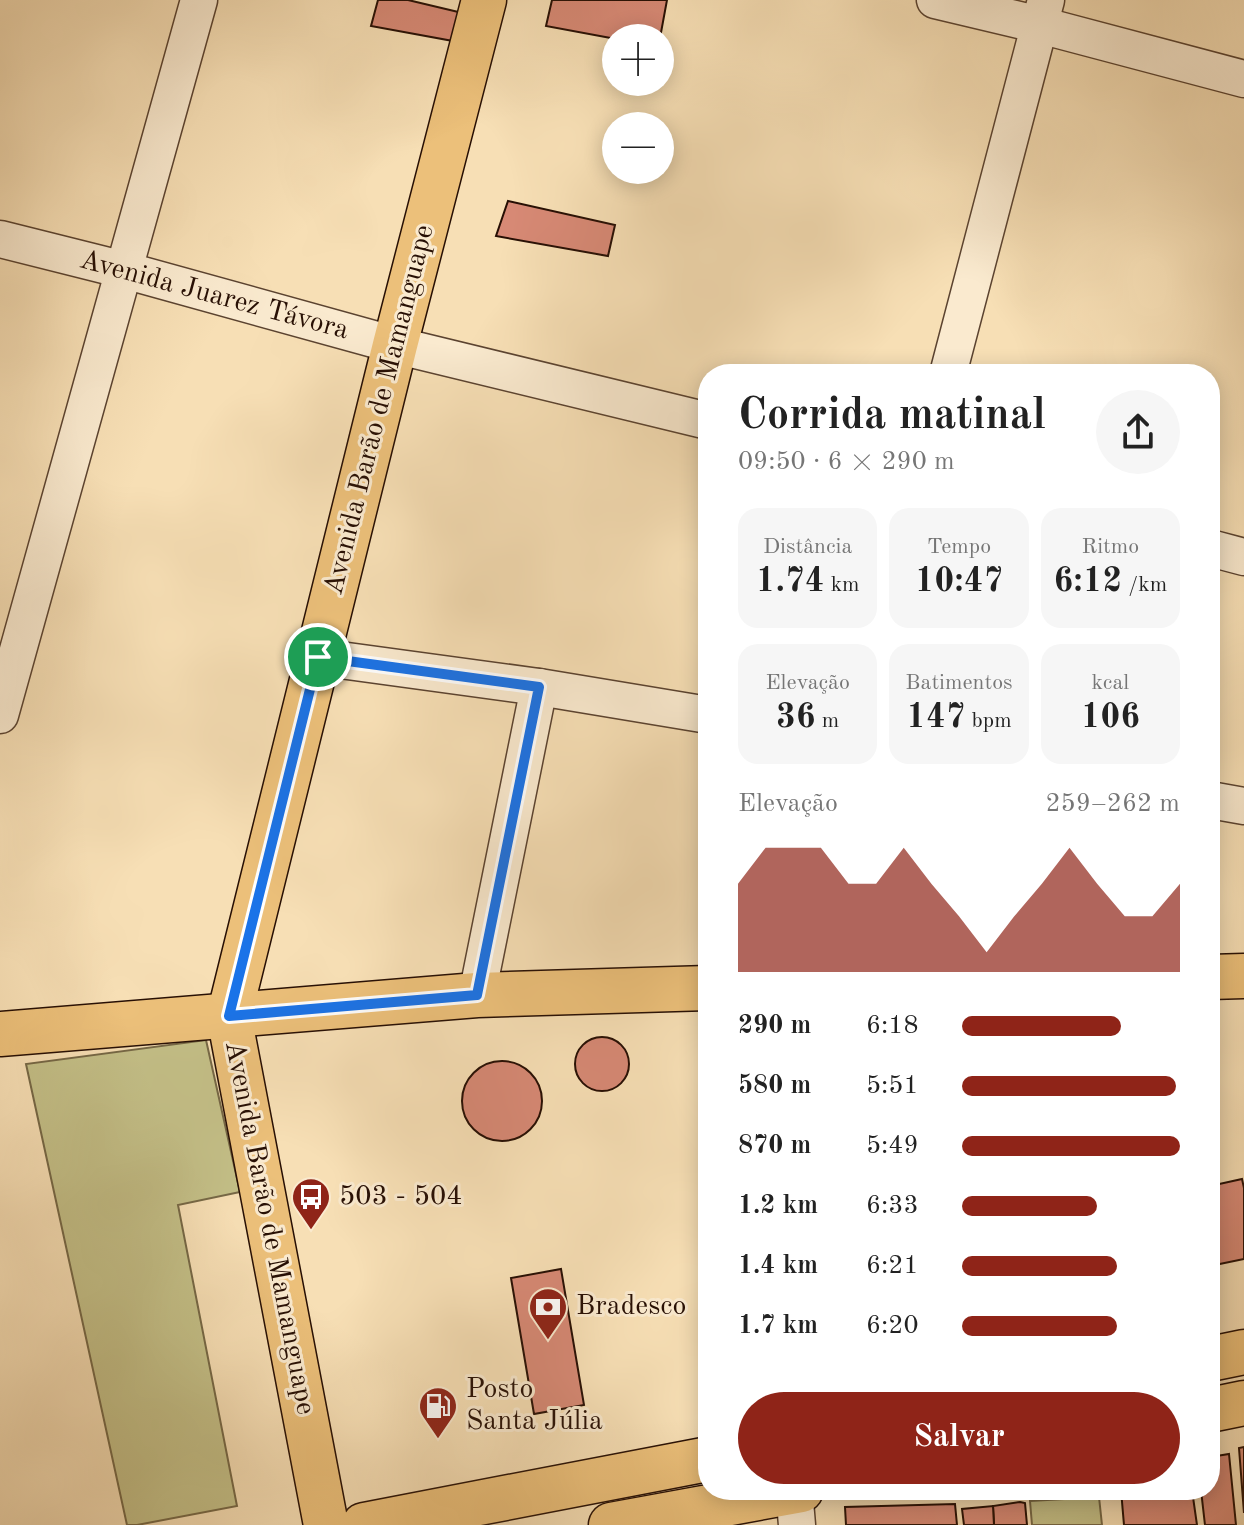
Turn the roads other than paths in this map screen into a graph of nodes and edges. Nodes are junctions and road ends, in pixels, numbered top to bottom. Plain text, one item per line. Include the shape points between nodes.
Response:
1 (199, 0) edge
2 (484, 0) edge
3 (935, 0) edge
4 (1043, 12) edge
5 (1244, 79) edge
6 (0, 239) edge
7 (124, 270) junction
8 (395, 345) junction
9 (951, 364) edge
10 (698, 419) edge
11 (1220, 551) edge
12 (1244, 557) edge
13 (318, 657) junction
14 (539, 687) junction
15 (1, 708) edge
16 (698, 713) edge
17 (1220, 802) edge
18 (1244, 806) edge
19 (1244, 976) edge
20 (1220, 977) edge
21 (698, 988) edge
22 (477, 995) junction
23 (229, 1016) junction
24 (0, 1034) edge
25 (1244, 1352) edge
26 (1220, 1357) edge
27 (1244, 1403) edge
28 (1220, 1408) edge
29 (698, 1461) edge
30 (790, 1500) edge
31 (326, 1525) edge
32 (364, 1525) edge
33 (611, 1525) edge

1 - 7 street
2 - 8 main road, Avenida Barão de Mamanguape
3 - 4 street
4 - 5 street
4 - 9 street
6 - 7 street, Avenida Juarez Távora
7 - 8 street, Avenida Juarez Távora
7 - 15 street
8 - 10 street, Avenida Juarez Távora
8 - 13 main road, Avenida Barão de Mamanguape
11 - 12 street
13 - 14 street
13 - 23 main road, Avenida Barão de Mamanguape
14 - 16 street
14 - 22 street
17 - 18 street
19 - 20 main road
21 - 22 main road
22 - 23 main road
23 - 24 main road
23 - 31 main road, Avenida Barão de Mamanguape
25 - 26 main road
27 - 28 main road
29 - 32 main road
30 - 33 main road

